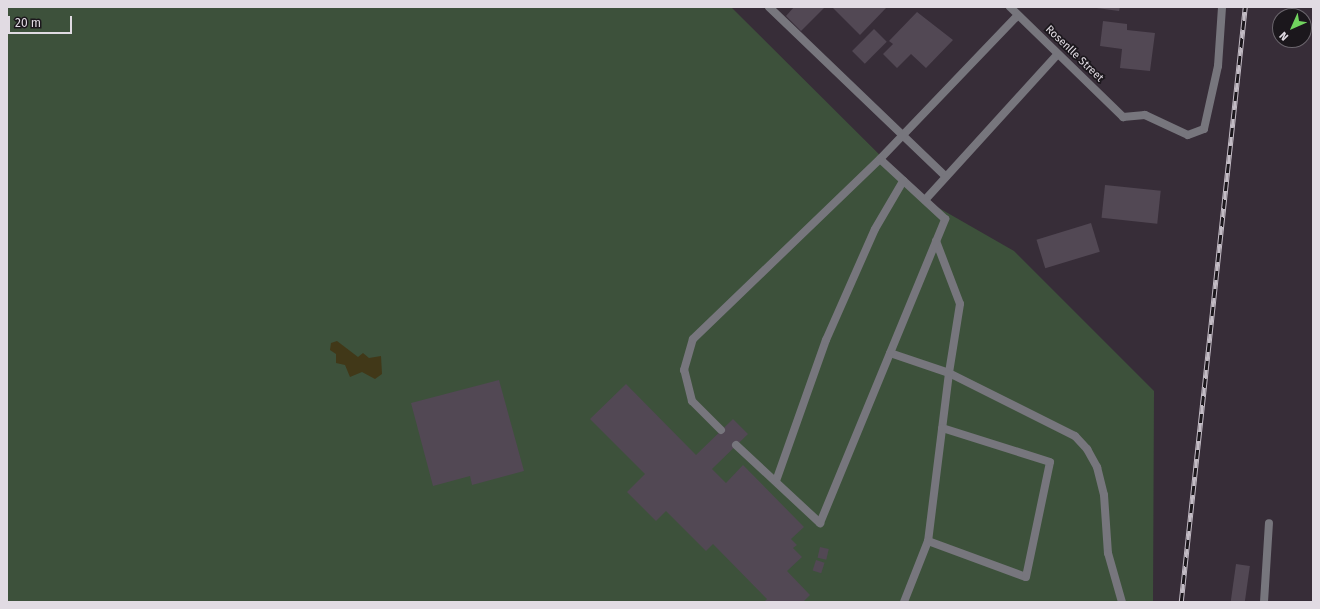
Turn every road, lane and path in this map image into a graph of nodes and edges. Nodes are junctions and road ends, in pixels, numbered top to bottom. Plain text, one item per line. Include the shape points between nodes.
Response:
1 (769, 7) edge
2 (1010, 7) edge
3 (1222, 7) edge
4 (1018, 15) junction
5 (1058, 54) junction
6 (902, 135) junction
7 (880, 159) junction
8 (946, 176) junction
9 (903, 181) junction
10 (925, 200) junction
11 (936, 241) junction
12 (890, 353) junction
13 (949, 373) junction
14 (942, 428) junction
15 (721, 430) dead end
16 (736, 445) dead end
17 (776, 481) junction
18 (1269, 523) dead end
19 (928, 541) junction
20 (904, 602) edge
21 (1122, 602) edge
22 (1264, 602) edge

1 - 6 street
2 - 4 street, Rosenlle Street
3 - 5 street, Rosenlle Street via 1218,66 1204,129 1188,135 1145,115 1123,116
4 - 5 street, Rosenlle Street
4 - 6 street
5 - 8 street
6 - 7 street
6 - 8 street
7 - 9 street
7 - 15 street via 693,339 684,370 692,401
8 - 10 street
9 - 10 street
9 - 17 street via 875,229 826,340
10 - 11 street via 945,219
11 - 12 street
11 - 13 street via 960,304
12 - 13 street
12 - 17 street via 820,523
13 - 14 street
13 - 21 street via 1075,436 1087,449 1097,467 1104,495 1108,553
14 - 19 street
14 - 19 street via 1050,462 1026,577
16 - 17 street
18 - 22 street
19 - 20 street

